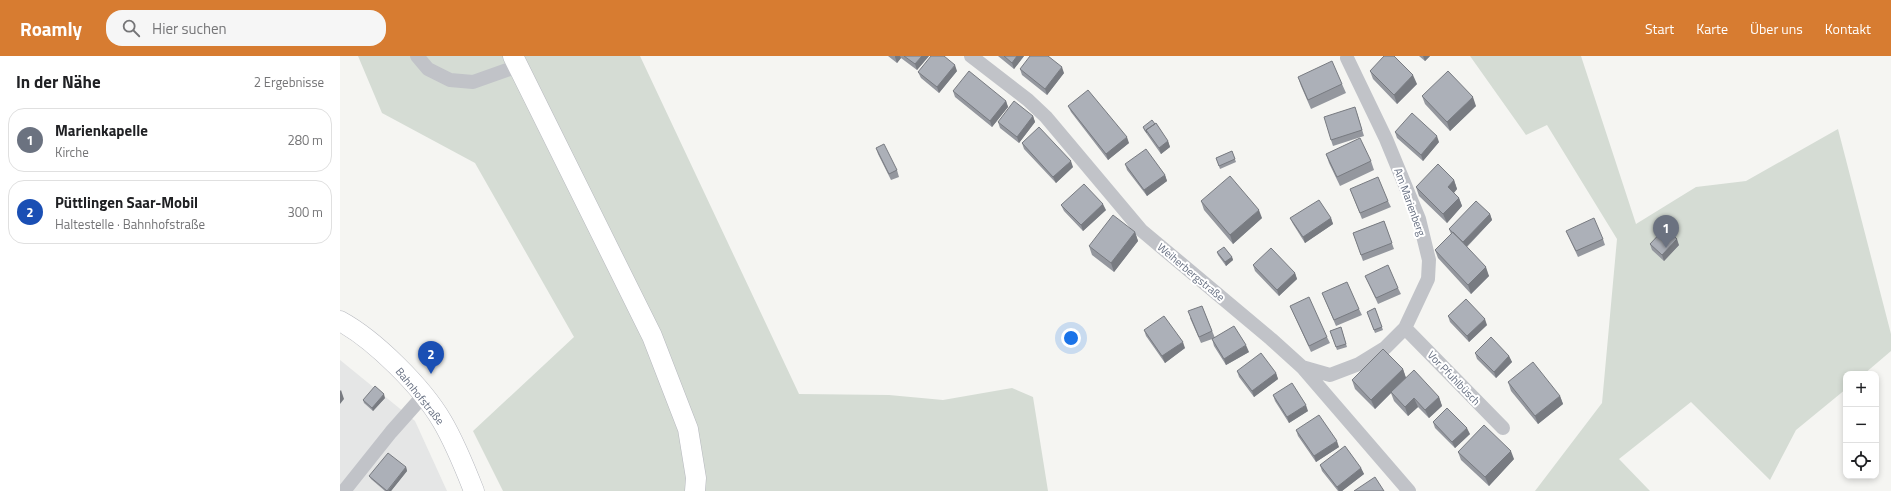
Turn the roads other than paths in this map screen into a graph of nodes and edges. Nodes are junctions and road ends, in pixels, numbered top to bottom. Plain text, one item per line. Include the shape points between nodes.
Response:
1 (417, 56) edge
2 (971, 56) edge
3 (1348, 58) dead end
4 (515, 61) edge
5 (340, 321) edge
6 (1405, 328) junction
7 (1302, 367) junction
8 (423, 396) junction
9 (1503, 428) dead end
10 (344, 491) edge
11 (474, 491) edge
12 (695, 491) edge
13 (1410, 491) edge

1 - 4 street via 428,70 450,80 473,82
2 - 7 street, Weiherbergstraße via 1046,117 1141,230
3 - 6 street, Am Marienberg via 1386,139 1419,219 1429,260 1428,279
4 - 12 street via 652,336 688,429 696,478
5 - 8 street, Bahnhofstraße via 389,358
6 - 7 street, Am Marienberg via 1385,348 1358,364 1330,375
6 - 9 street, Vor Pfuhlbüsch
7 - 13 street, Weiherbergstraße
8 - 10 street
8 - 11 street, Bahnhofstraße via 442,421

